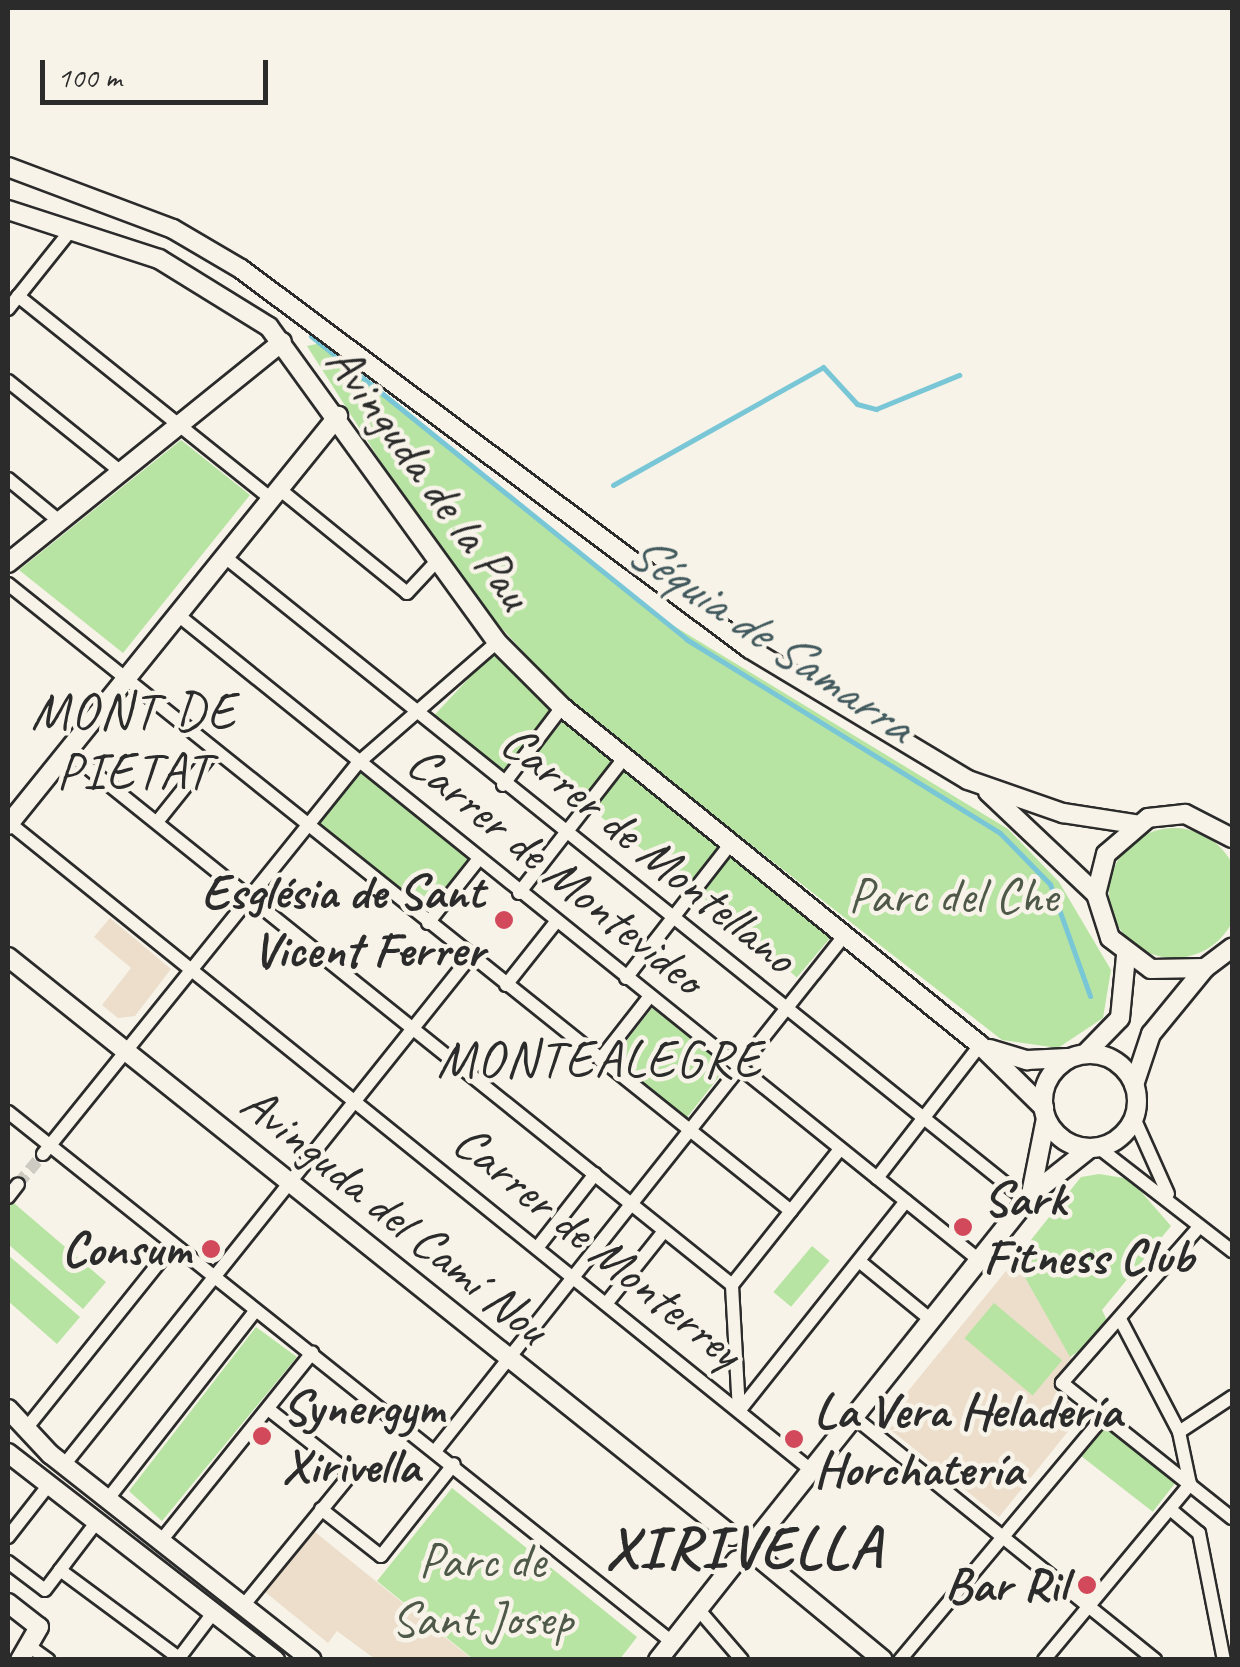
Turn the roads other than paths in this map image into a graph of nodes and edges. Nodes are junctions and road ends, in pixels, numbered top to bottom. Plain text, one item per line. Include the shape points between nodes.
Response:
1 (8, 167) edge
2 (8, 210) edge
3 (71, 230) junction
4 (18, 296) junction
5 (8, 309) edge
6 (282, 342) junction
7 (8, 381) edge
8 (338, 416) junction
9 (181, 426) junction
10 (120, 472) junction
11 (8, 479) edge
12 (274, 493) junction
13 (58, 520) junction
14 (225, 557) junction
15 (8, 564) edge
16 (434, 564) junction
17 (8, 584) edge
18 (178, 615) junction
19 (497, 642) junction
20 (122, 679) junction
21 (562, 707) junction
22 (415, 713) junction
23 (67, 751) junction
24 (212, 752) junction
25 (624, 758) junction
26 (358, 763) junction
27 (503, 785) junction
28 (980, 786) junction
29 (158, 822) junction
30 (8, 823) edge
31 (1135, 824) junction
32 (305, 825) junction
33 (565, 834) junction
34 (1232, 838) edge
35 (731, 843) junction
36 (478, 860) junction
37 (519, 893) junction
38 (1096, 894) junction
39 (251, 896) junction
40 (672, 919) junction
41 (428, 922) junction
42 (556, 922) junction
43 (844, 936) junction
44 (1232, 948) edge
45 (1126, 956) junction
46 (8, 957) edge
47 (470, 957) junction
48 (1205, 968) junction
49 (190, 969) junction
50 (626, 978) junction
51 (506, 985) junction
52 (650, 996) junction
53 (786, 1009) junction
54 (413, 1028) junction
55 (980, 1045) junction
56 (124, 1050) junction
57 (1079, 1055) junction
58 (600, 1060) junction
59 (738, 1066) junction
60 (1134, 1084) junction
61 (354, 1101) junction
62 (8, 1112) edge
63 (1045, 1112) junction
64 (924, 1118) junction
65 (1134, 1118) junction
66 (688, 1130) junction
67 (840, 1148) junction
68 (1094, 1148) junction
69 (47, 1150) junction
70 (595, 1174) junction
71 (877, 1178) junction
72 (289, 1182) junction
73 (18, 1184) dead end
74 (8, 1197) edge
75 (1029, 1198) junction
76 (906, 1201) junction
77 (630, 1202) junction
78 (1174, 1205) junction
79 (791, 1210) junction
80 (1198, 1227) junction
81 (664, 1230) junction
82 (173, 1245) junction
83 (537, 1248) junction
84 (1232, 1252) edge
85 (979, 1260) junction
86 (859, 1261) junction
87 (214, 1276) junction
88 (572, 1276) junction
89 (732, 1285) junction
90 (606, 1304) junction
91 (256, 1310) junction
92 (1120, 1318) junction
93 (931, 1320) junction
94 (312, 1352) junction
95 (509, 1358) junction
96 (1232, 1397) edge
97 (8, 1409) edge
98 (268, 1409) junction
99 (740, 1411) junction
100 (854, 1417) junction
101 (1103, 1417) junction
102 (25, 1430) junction
103 (1178, 1432) junction
104 (436, 1450) junction
105 (8, 1454) edge
106 (454, 1464) junction
107 (64, 1465) junction
108 (811, 1470) junction
109 (1190, 1484) junction
110 (47, 1487) junction
111 (107, 1500) junction
112 (321, 1509) junction
113 (1170, 1509) junction
114 (1232, 1516) edge
115 (95, 1524) junction
116 (1000, 1534) junction
117 (732, 1536) junction
118 (8, 1537) edge
119 (160, 1542) junction
120 (757, 1546) junction
121 (737, 1560) junction
122 (8, 1562) edge
123 (60, 1570) junction
124 (8, 1602) edge
125 (243, 1606) junction
126 (1089, 1606) junction
127 (698, 1609) junction
128 (212, 1613) junction
129 (280, 1634) junction
130 (672, 1642) junction
131 (24, 1653) edge
132 (267, 1657) edge
133 (179, 1659) edge
134 (48, 1660) edge
135 (312, 1660) edge
136 (658, 1660) edge
137 (742, 1660) edge
138 (883, 1660) edge
139 (900, 1660) edge
140 (1044, 1660) edge
141 (1156, 1660) edge
142 (1224, 1660) edge

1 - 28 street via 173,230 241,268 750,648
2 - 3 street, Avinguda de la Pau
3 - 4 street
3 - 6 street, Avinguda de la Pau via 160,259
4 - 5 street
4 - 9 street
6 - 8 street, Avinguda de la Pau
6 - 9 street
7 - 10 street
8 - 12 street
8 - 16 street, Avinguda de la Pau
9 - 10 street
9 - 12 street
10 - 13 street
11 - 13 street
12 - 14 street
12 - 16 street via 407,593
13 - 15 street
14 - 18 street
14 - 22 street, Carrer de Montellano
16 - 19 street, Avinguda de la Pau
17 - 20 street
18 - 20 street
18 - 26 street, Carrer de Montevideo
19 - 21 street, Avinguda de la Pau
19 - 22 street
20 - 23 street
20 - 24 street
21 - 25 street, Avinguda de la Pau
21 - 27 street
22 - 26 street
22 - 27 street, Carrer de Montellano
23 - 29 street
23 - 30 street
24 - 29 street
24 - 32 street
25 - 33 street
25 - 35 street, Avinguda de la Pau
26 - 32 street
26 - 36 street, Carrer de Montevideo
27 - 33 street, Carrer de Montellano
28 - 31 street
28 - 38 street
29 - 39 street
30 - 49 street, Carrer de Monterrey
31 - 34 street via 1185,814
31 - 38 street via 1106,854
32 - 39 street
32 - 41 street
33 - 37 street
33 - 40 street, Carrer de Montellano
35 - 40 street
35 - 43 street, Avinguda de la Pau
36 - 37 street, Carrer de Montevideo
36 - 41 street
37 - 42 street, Carrer de Montevideo
38 - 45 street
39 - 49 street
39 - 54 street
40 - 50 street
40 - 53 street, Carrer de Montellano
41 - 47 street
42 - 50 street, Carrer de Montevideo
42 - 51 street
43 - 53 street
43 - 55 street, Avinguda de la Pau
44 - 48 street
45 - 48 street via 1150,969
45 - 57 street via 1120,1018
46 - 56 street, Avinguda del Camí Nou
47 - 51 street
47 - 54 street
48 - 60 street via 1152,1034
49 - 56 street
49 - 61 street, Carrer de Monterrey
50 - 52 street, Carrer de Montevideo
51 - 58 street
52 - 58 street
52 - 59 street, Carrer de Montevideo
53 - 59 street
53 - 64 street, Carrer de Montellano
54 - 61 street
54 - 70 street
55 - 57 street, Avinguda de la Pau via 1027,1060
55 - 63 street, Avinguda de la Pau
55 - 64 street
56 - 69 street
56 - 72 street, Avinguda del Camí Nou
57 - 60 street via 1114,1062
57 - 63 street via 1049,1077
58 - 66 street
59 - 66 street
59 - 67 street, Carrer de Montevideo
60 - 65 street
61 - 72 street
61 - 83 street, Carrer de Monterrey
62 - 69 street
63 - 68 street via 1063,1140
63 - 75 street
64 - 71 street
64 - 75 street, Carrer de Montellano
65 - 68 street
65 - 78 street
66 - 77 street
66 - 79 street
67 - 71 street, Carrer de Montevideo
67 - 79 street
68 - 75 street
68 - 78 street
69 - 82 street
70 - 77 street
70 - 83 street
71 - 76 street, Carrer de Montevideo
72 - 87 street
72 - 95 street, Avinguda del Camí Nou
73 - 74 street
75 - 85 street
76 - 85 street, Carrer de Montevideo
76 - 86 street
77 - 81 street
77 - 88 street
78 - 80 street
79 - 89 street
80 - 84 street
80 - 92 street
81 - 89 street
81 - 90 street
82 - 87 street
82 - 102 street
83 - 88 street, Carrer de Monterrey
85 - 93 street
86 - 93 street
86 - 99 street
87 - 91 street
87 - 107 street
88 - 90 street, Carrer de Monterrey
88 - 95 street
89 - 99 street
90 - 99 street, Carrer de Monterrey
91 - 94 street
91 - 111 street
92 - 101 street via 1062,1383
92 - 103 street
93 - 100 street
94 - 98 street
94 - 104 street
95 - 104 street
95 - 117 street, Avinguda del Camí Nou
96 - 103 street
97 - 102 street
98 - 112 street via 351,1474
98 - 119 street
99 - 108 street, Carrer de Monterrey
100 - 108 street
100 - 116 street
101 - 109 street
101 - 116 street
102 - 107 street
103 - 109 street
104 - 106 street
105 - 110 street
106 - 112 street via 380,1556
106 - 130 street
107 - 110 street
107 - 110 street
107 - 111 street
108 - 120 street
109 - 113 street
109 - 114 street
110 - 115 street
110 - 118 street
111 - 119 street
112 - 125 street
113 - 126 street
113 - 142 street via 1199,1532
115 - 123 street
115 - 128 street
116 - 126 street
116 - 139 street
117 - 120 street
117 - 121 street
119 - 125 street
120 - 121 street
120 - 138 street
121 - 127 street
122 - 123 street via 45,1590
123 - 133 street
124 - 131 street via 39,1627
125 - 129 street
126 - 140 street
126 - 141 street
127 - 130 street
127 - 137 street
128 - 132 street
128 - 133 street
129 - 132 street
129 - 135 street
130 - 136 street
131 - 134 street

